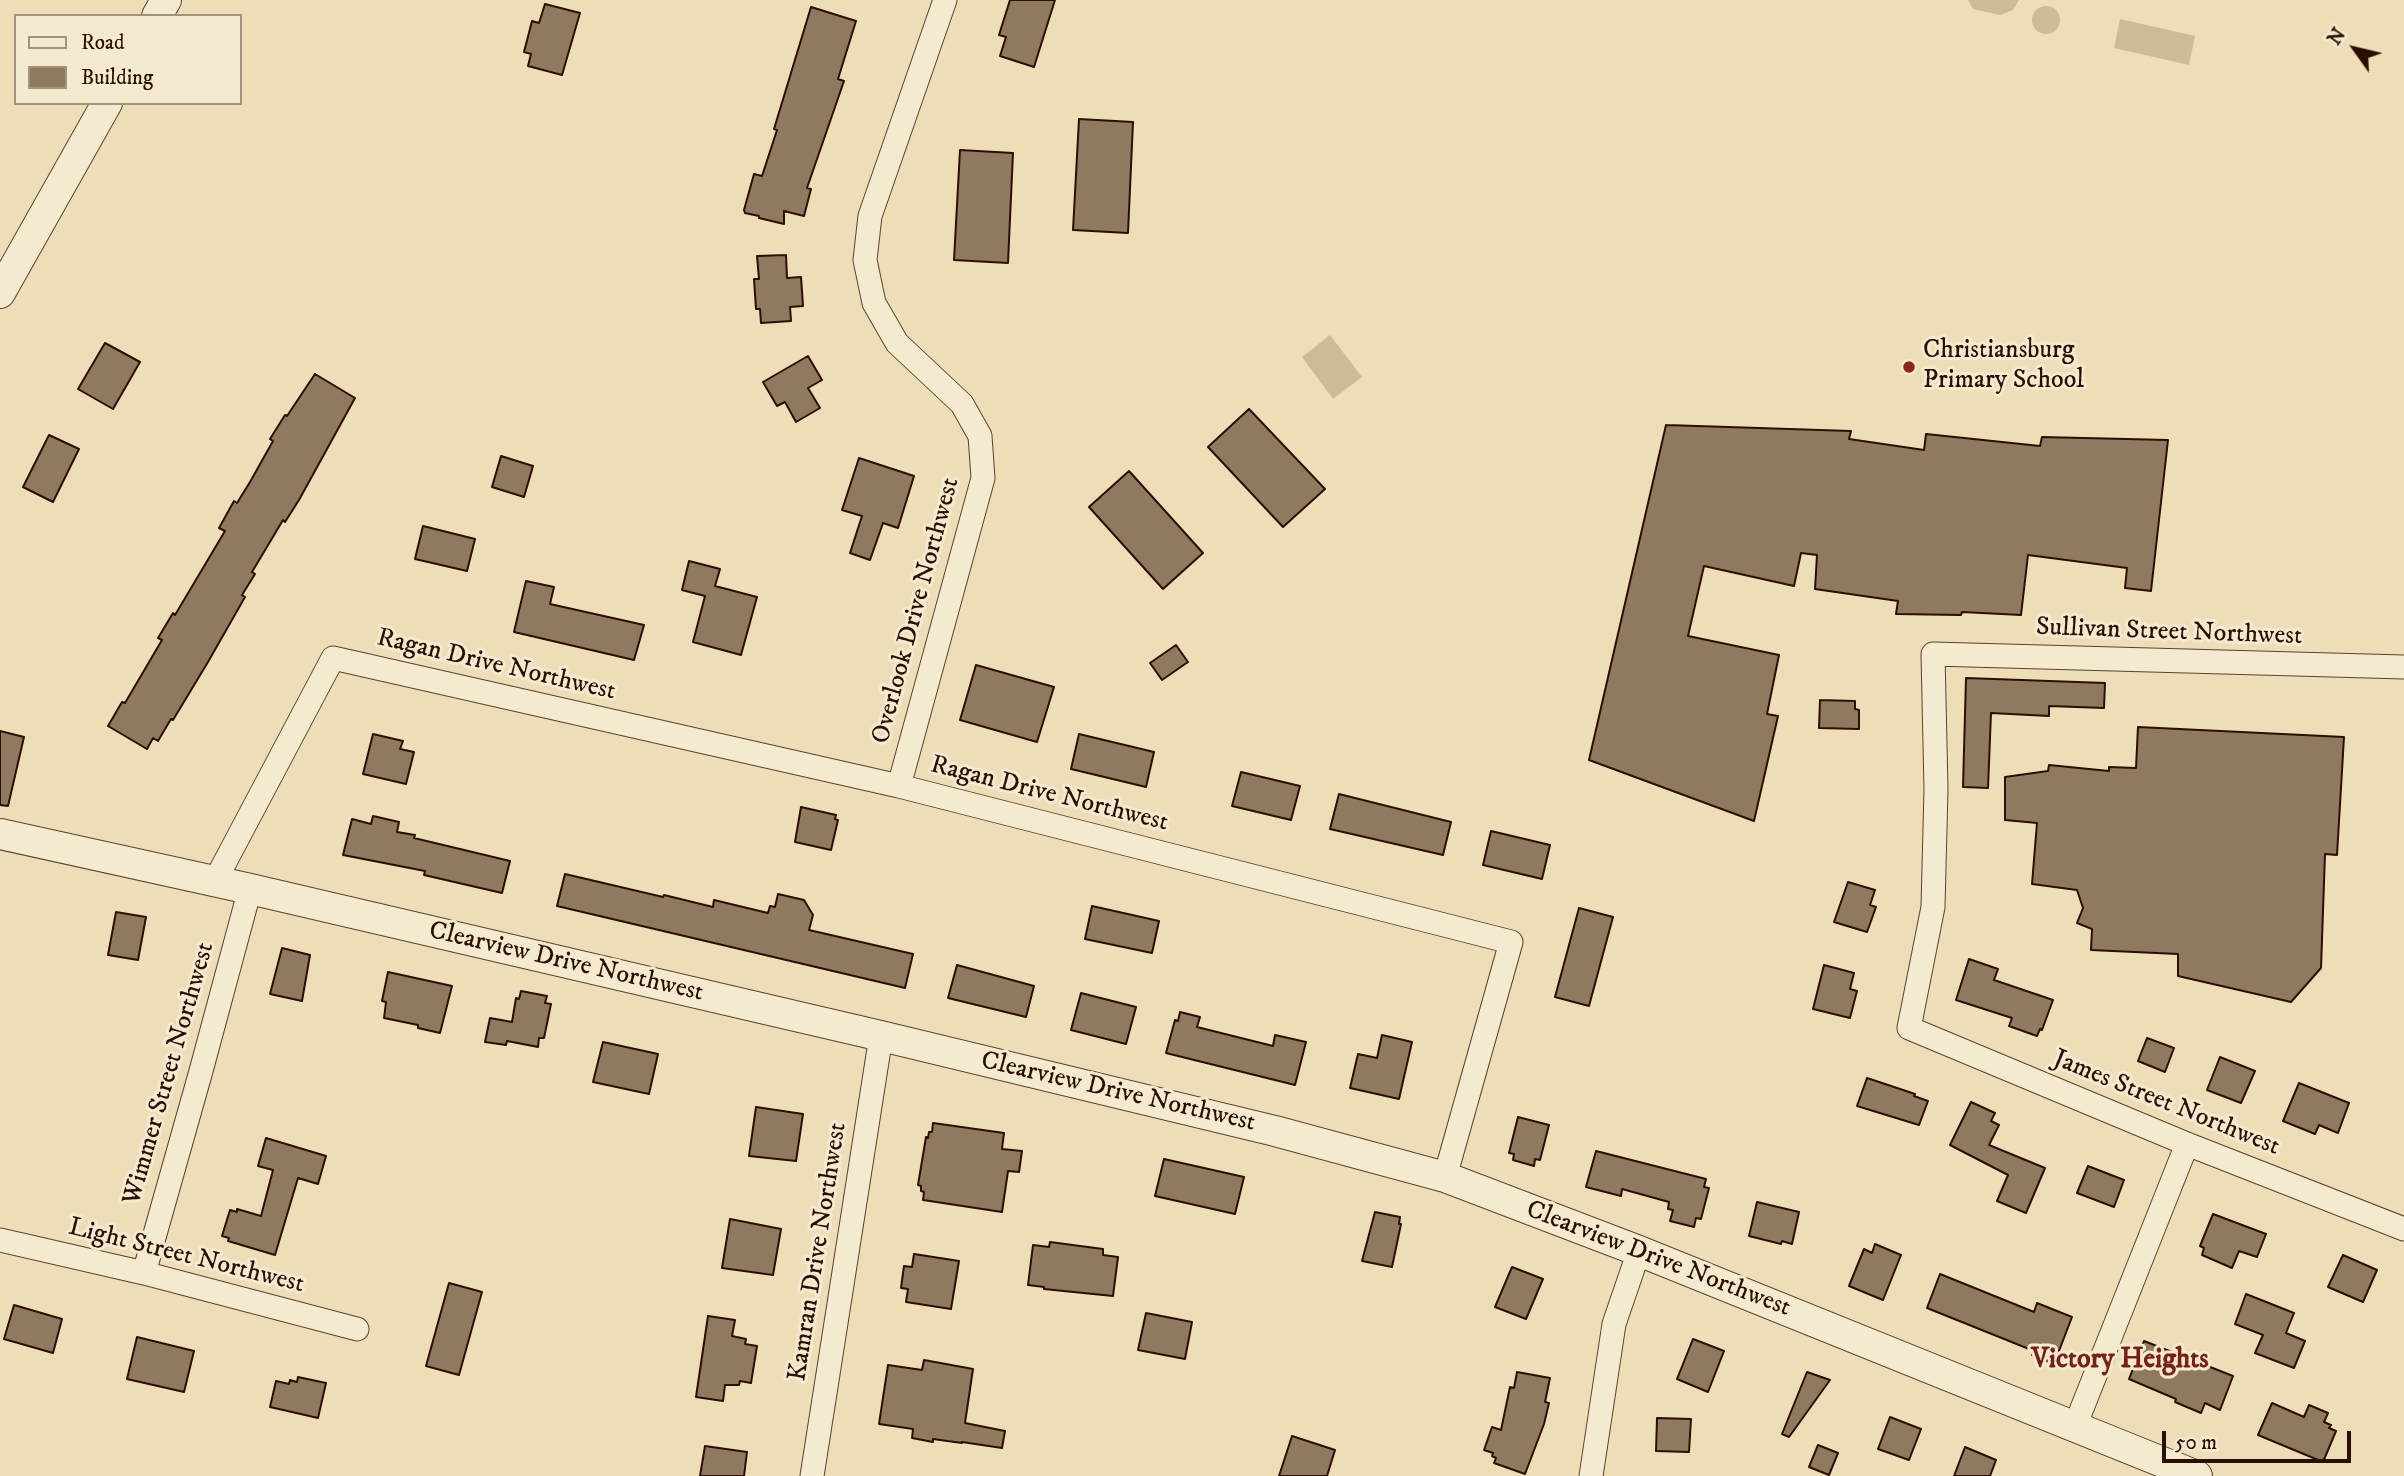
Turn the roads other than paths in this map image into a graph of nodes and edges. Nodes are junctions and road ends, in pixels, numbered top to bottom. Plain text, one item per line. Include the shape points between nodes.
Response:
1 (945, 0) edge
2 (106, 105) edge
3 (0, 293) edge
4 (2404, 667) edge
5 (899, 786) junction
6 (0, 834) edge
7 (215, 881) junction
8 (250, 889) junction
9 (1909, 1028) joint
10 (881, 1036) junction
11 (2187, 1144) junction
12 (1445, 1177) junction
13 (2404, 1229) edge
14 (0, 1240) edge
15 (1639, 1251) junction
16 (144, 1273) junction
17 (357, 1329) dead end
18 (2075, 1426) junction
19 (812, 1476) edge
20 (1591, 1476) edge
21 (2197, 1476) edge

1 - 5 street, Overlook Drive Northwest via 870,216 865,261 874,303 897,343 962,404 980,436 983,478
2 - 3 street
4 - 9 street, Sullivan Street Northwest via 1933,654 1933,907
5 - 7 street, Ragan Drive Northwest via 333,658
5 - 12 street, Ragan Drive Northwest via 1511,942
6 - 7 street, Clearview Drive Northwest
7 - 8 street, Clearview Drive Northwest
8 - 10 street, Clearview Drive Northwest
8 - 16 street, Wimmer Street Northwest
9 - 11 street, James Street Northwest
10 - 12 street, Clearview Drive Northwest
10 - 19 street, Kamran Drive Northwest
11 - 13 street, James Street Northwest
11 - 18 street
12 - 15 street, Clearview Drive Northwest
14 - 16 street, Light Street Northwest
15 - 18 street, Clearview Drive Northwest
15 - 20 street via 1614,1324
16 - 17 street, Light Street Northwest
18 - 21 street, Clearview Drive Northwest

